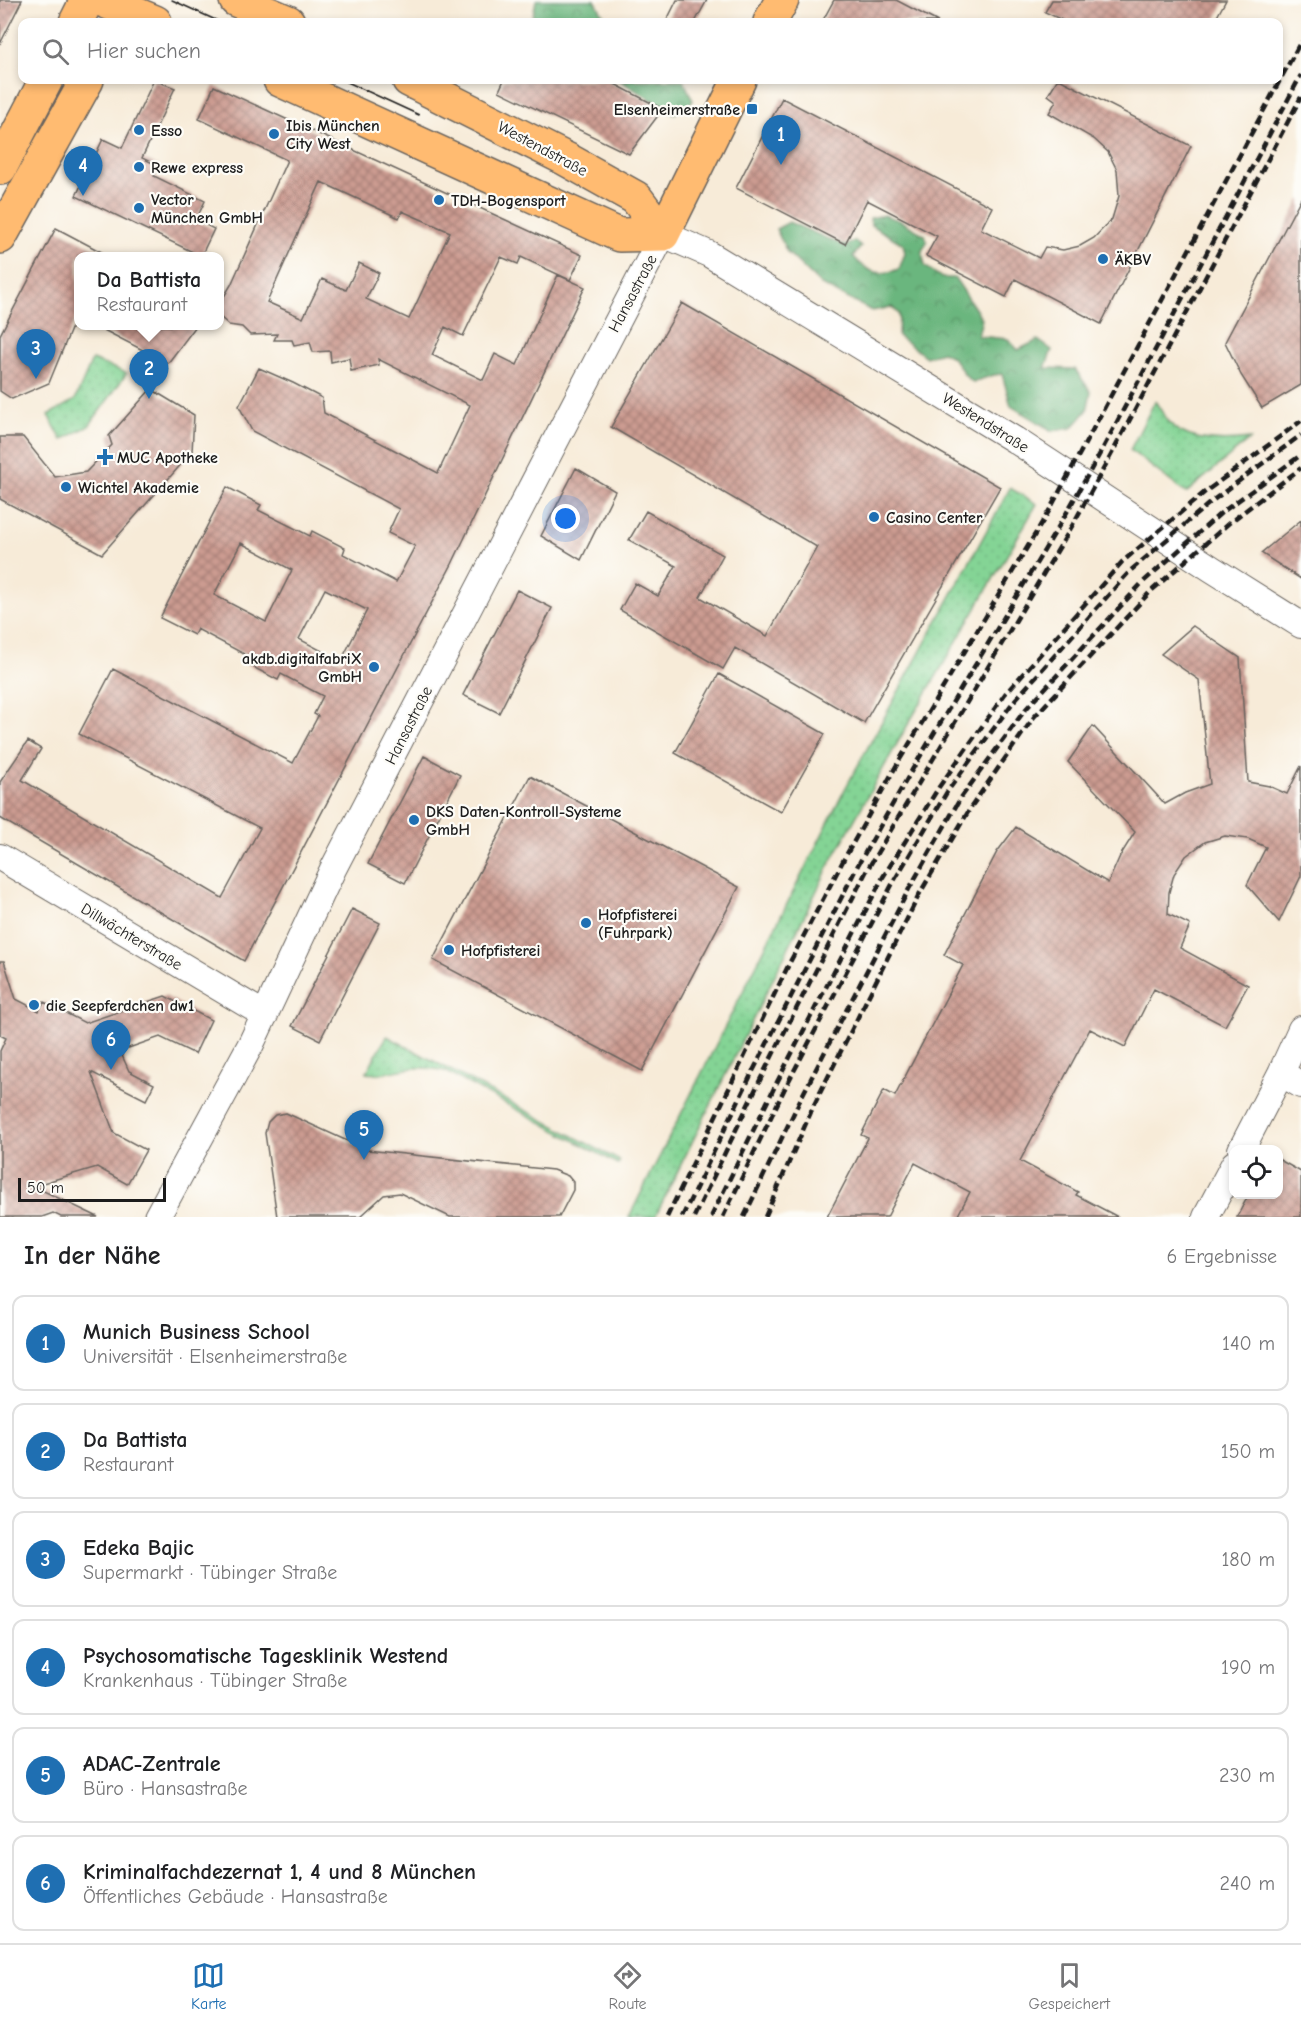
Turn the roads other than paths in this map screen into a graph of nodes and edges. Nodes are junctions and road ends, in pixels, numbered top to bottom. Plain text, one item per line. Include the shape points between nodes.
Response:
1 (87, 0) edge
2 (236, 0) edge
3 (782, 0) edge
4 (78, 18) edge
5 (279, 18) edge
6 (772, 18) edge
7 (44, 84) edge
8 (85, 84) edge
9 (289, 84) edge
10 (417, 84) edge
11 (737, 84) edge
12 (0, 168) edge
13 (663, 234) junction
14 (0, 237) edge
15 (1301, 625) edge
16 (0, 856) edge
17 (265, 1015) junction
18 (1301, 1029) edge
19 (1291, 1079) edge
20 (1244, 1145) edge
21 (1229, 1172) edge
22 (157, 1217) edge
23 (1206, 1217) edge

1 - 4 main road
2 - 5 main road
3 - 6 main road
7 - 12 main road
8 - 14 main road
9 - 13 main road, Westendstraße via 619,235
10 - 13 main road, Westendstraße via 636,198
11 - 13 main road
13 - 15 street, Westendstraße via 709,254 1005,434
13 - 17 street, Hansastraße via 333,869
16 - 17 street, Dillwächterstraße
17 - 22 street, Hansastraße
18 - 19 street
19 - 20 street
21 - 23 street

